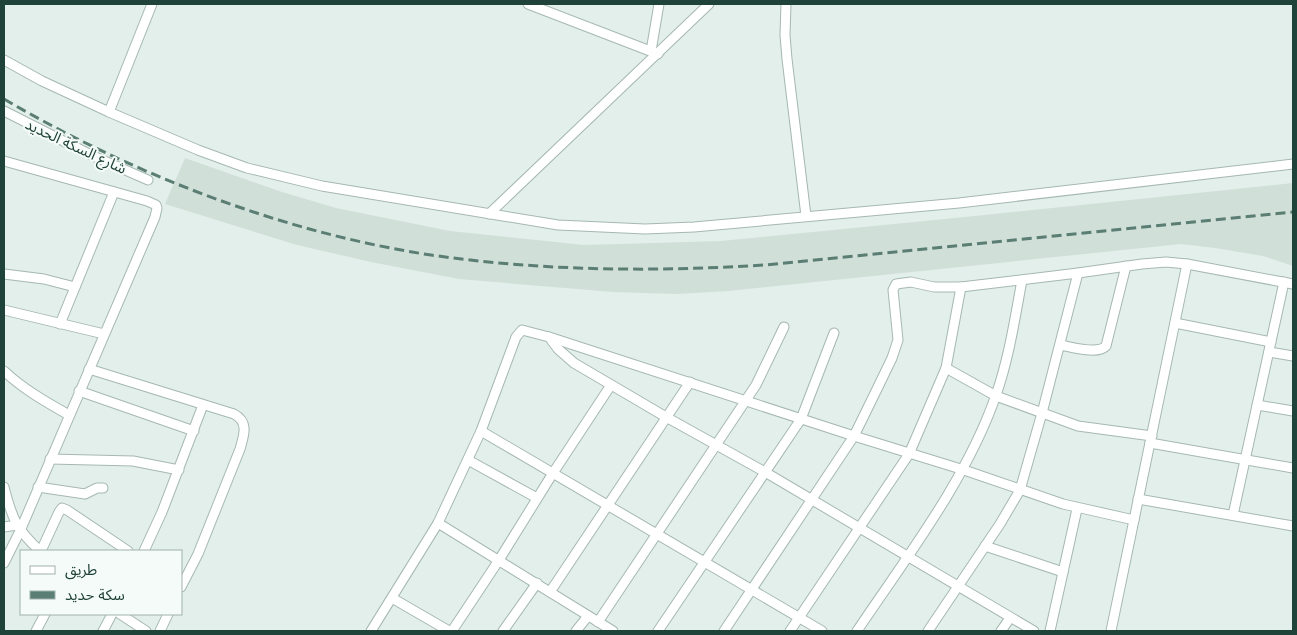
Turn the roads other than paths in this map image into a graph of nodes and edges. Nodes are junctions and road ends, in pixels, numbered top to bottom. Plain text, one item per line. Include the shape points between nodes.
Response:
1 (152, 4) edge
2 (528, 4) edge
3 (659, 4) edge
4 (709, 4) edge
5 (786, 4) edge
6 (654, 53) junction
7 (4, 60) edge
8 (4, 111) edge
9 (109, 112) junction
10 (4, 161) edge
11 (1293, 164) edge
12 (148, 180) dead end
13 (114, 192) junction
14 (489, 214) junction
15 (806, 216) junction
16 (1187, 264) junction
17 (1126, 266) junction
18 (1078, 273) junction
19 (4, 274) edge
20 (1022, 280) junction
21 (1289, 283) edge
22 (75, 287) junction
23 (961, 287) junction
24 (4, 310) edge
25 (1175, 323) junction
26 (60, 324) junction
27 (784, 328) dead end
28 (834, 333) dead end
29 (104, 334) junction
30 (549, 337) junction
31 (1271, 342) junction
32 (1060, 345) junction
33 (1269, 352) junction
34 (1293, 356) edge
35 (946, 368) junction
36 (89, 369) junction
37 (4, 371) edge
38 (690, 382) junction
39 (611, 385) junction
40 (79, 391) junction
41 (996, 396) junction
42 (745, 400) junction
43 (203, 405) junction
44 (1257, 405) junction
45 (1293, 411) edge
46 (1042, 413) junction
47 (69, 415) junction
48 (666, 417) junction
49 (801, 418) junction
50 (194, 431) junction
51 (481, 431) junction
52 (854, 436) junction
53 (1151, 439) junction
54 (716, 444) junction
55 (909, 454) junction
56 (50, 459) junction
57 (1245, 459) junction
58 (468, 460) junction
59 (1293, 468) edge
60 (179, 470) junction
61 (964, 470) junction
62 (765, 472) junction
63 (552, 473) junction
64 (4, 487) edge
65 (38, 487) junction
66 (103, 488) dead end
67 (1020, 490) junction
68 (537, 498) junction
69 (1138, 499) junction
70 (812, 500) junction
71 (608, 505) junction
72 (1077, 509) junction
73 (1233, 515) junction
74 (1134, 520) junction
75 (438, 523) junction
76 (1293, 526) edge
77 (4, 527) edge
78 (18, 528) junction
79 (859, 528) junction
80 (656, 533) junction
81 (985, 546) junction
82 (40, 550) edge
83 (41, 550) edge
84 (127, 550) edge
85 (144, 550) edge
86 (907, 557) junction
87 (499, 560) junction
88 (4, 562) edge
89 (704, 562) junction
90 (1063, 572) junction
91 (537, 583) junction
92 (182, 585) edge
93 (958, 587) junction
94 (751, 590) junction
95 (550, 592) junction
96 (392, 598) junction
97 (44, 615) edge
98 (111, 615) edge
99 (122, 615) edge
100 (168, 615) edge
101 (588, 616) junction
102 (799, 618) junction
103 (1010, 618) junction
104 (598, 622) junction
105 (36, 631) edge
106 (103, 631) edge
107 (146, 631) edge
108 (160, 631) edge
109 (370, 631) edge
110 (451, 631) edge
111 (502, 631) edge
112 (576, 631) edge
113 (613, 631) edge
114 (658, 631) edge
115 (724, 631) edge
116 (790, 631) edge
117 (822, 631) edge
118 (857, 631) edge
119 (928, 631) edge
120 (1001, 631) edge
121 (1034, 631) edge
122 (1050, 631) edge
123 (1111, 631) edge

1 - 9 street
2 - 6 street
3 - 6 street
4 - 6 street
5 - 15 street via 787,51
6 - 14 street
7 - 9 street
8 - 12 street, شارع السكة الحديد
9 - 14 street via 206,153 271,175
10 - 13 street
11 - 15 street via 959,203
13 - 22 street
13 - 29 street via 153,203 157,208
14 - 15 street via 558,225 645,229
16 - 17 street via 1160,262
16 - 21 street
16 - 25 street
17 - 18 street
17 - 32 street via 1106,346 1097,351
18 - 20 street
18 - 32 street
19 - 22 street
20 - 23 street
20 - 41 street
21 - 31 street
22 - 26 street
23 - 35 street
23 - 52 street via 934,287 911,282 894,286 898,330 896,349
24 - 26 street
25 - 31 street
25 - 53 street
26 - 29 street
27 - 42 street
28 - 49 street
29 - 36 street
30 - 38 street
30 - 39 street via 565,356
30 - 51 street via 528,330 518,332
31 - 33 street
32 - 46 street
33 - 34 street
33 - 44 street
35 - 41 street
35 - 55 street
36 - 40 street
36 - 43 street
37 - 47 street via 32,394
38 - 42 street
38 - 48 street
39 - 48 street
39 - 63 street
40 - 47 street
40 - 50 street
41 - 46 street
41 - 61 street
42 - 49 street
42 - 54 street
43 - 50 street
43 - 92 street via 240,417 244,422 244,435
44 - 45 street
44 - 57 street
46 - 53 street via 1078,426
46 - 67 street
47 - 56 street
48 - 54 street
48 - 71 street
49 - 52 street
49 - 62 street
50 - 60 street
51 - 58 street
51 - 63 street
52 - 55 street
52 - 70 street
53 - 57 street
53 - 69 street
54 - 62 street
54 - 80 street
55 - 61 street
55 - 79 street
56 - 60 street via 133,461
56 - 65 street
57 - 59 street
57 - 73 street
58 - 68 street
58 - 75 street
60 - 85 street
61 - 67 street
61 - 86 street
62 - 70 street
62 - 89 street
63 - 68 street
63 - 71 street
64 - 78 street
65 - 66 street via 85,494
65 - 78 street
67 - 72 street
67 - 81 street
68 - 87 street
69 - 73 street
69 - 74 street
70 - 79 street
70 - 94 street
71 - 80 street
71 - 95 street
72 - 74 street
72 - 90 street
73 - 76 street
74 - 123 street
75 - 87 street
75 - 96 street
77 - 78 street
78 - 82 street
78 - 88 street
79 - 86 street
79 - 102 street
80 - 89 street
80 - 104 street
81 - 90 street
81 - 93 street
83 - 84 street via 62,508
86 - 93 street
86 - 118 street
87 - 91 street
87 - 110 street
89 - 94 street
89 - 114 street
90 - 122 street
91 - 95 street
91 - 111 street
93 - 103 street
93 - 119 street
94 - 102 street
94 - 115 street
95 - 101 street
96 - 109 street
96 - 110 street
97 - 105 street
98 - 106 street
99 - 107 street
100 - 108 street
101 - 104 street
101 - 112 street
102 - 116 street
102 - 117 street
103 - 120 street
103 - 121 street
104 - 113 street

